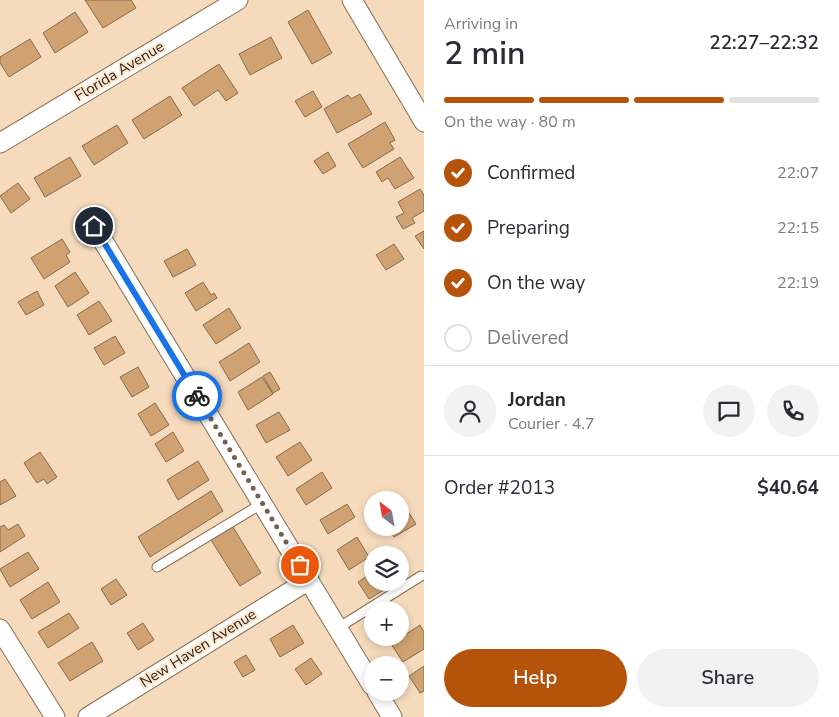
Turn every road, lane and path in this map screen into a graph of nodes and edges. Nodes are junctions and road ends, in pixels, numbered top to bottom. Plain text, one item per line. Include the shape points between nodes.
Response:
1 (238, 0) edge
2 (352, 0) edge
3 (424, 122) edge
4 (0, 143) edge
5 (94, 226) dead end
6 (263, 504) junction
7 (157, 567) dead end
8 (421, 576) dead end
9 (309, 580) junction
10 (338, 628) junction
11 (0, 629) edge
12 (364, 672) edge
13 (382, 701) edge
14 (55, 717) edge
15 (88, 717) edge
16 (392, 717) edge

1 - 4 street, Florida Avenue
2 - 3 street
5 - 6 street
6 - 7 lane
6 - 9 street
8 - 10 lane
9 - 10 street
9 - 15 street, New Haven Avenue
10 - 12 street
11 - 14 street
13 - 16 street

